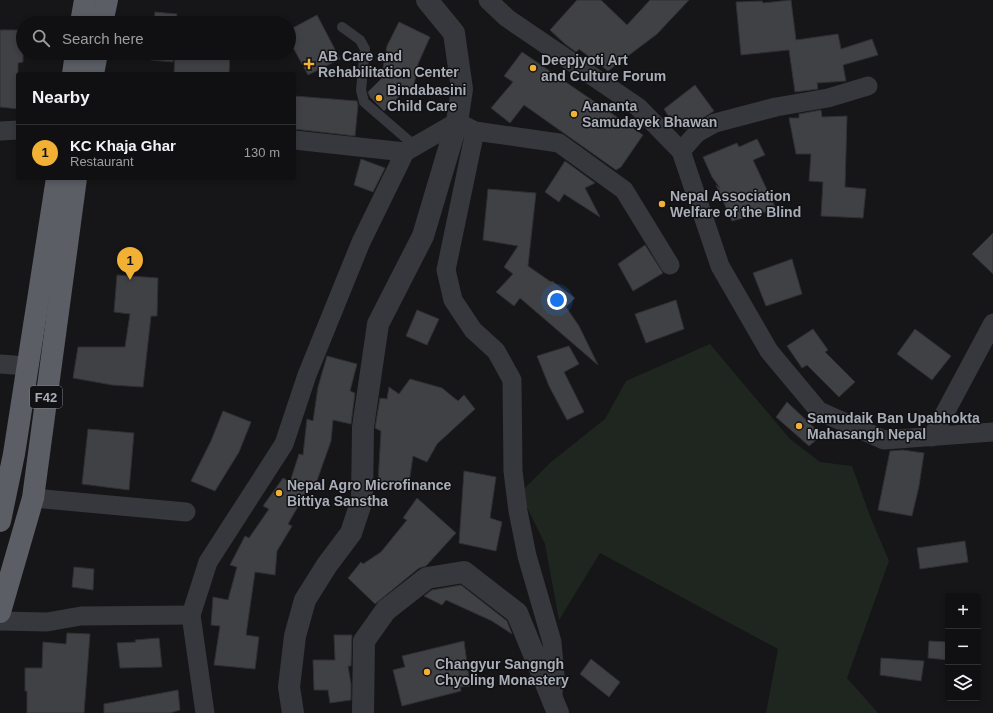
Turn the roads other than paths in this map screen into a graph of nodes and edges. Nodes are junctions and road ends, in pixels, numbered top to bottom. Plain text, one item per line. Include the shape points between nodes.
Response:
1 (84, 0) edge
2 (107, 0) edge
3 (427, 0) edge
4 (488, 0) edge
5 (82, 16) edge
6 (104, 16) edge
7 (342, 27) dead end
8 (75, 60) edge
9 (96, 60) edge
10 (73, 72) edge
11 (93, 72) edge
12 (868, 86) dead end
13 (466, 127) junction
14 (16, 130) edge
15 (0, 131) edge
16 (296, 140) edge
17 (410, 149) junction
18 (681, 151) junction
19 (57, 180) edge
20 (76, 180) edge
21 (670, 265) dead end
22 (993, 323) edge
23 (0, 364) edge
24 (27, 366) junction
25 (993, 432) edge
26 (932, 437) junction
27 (33, 498) junction
28 (186, 512) dead end
29 (0, 521) edge
30 (0, 612) edge
31 (191, 615) junction
32 (0, 621) edge
33 (555, 708) edge
34 (204, 713) edge
35 (293, 713) edge
36 (363, 713) edge

1 - 5 highway
2 - 6 highway
3 - 13 street via 454,33
4 - 18 street via 507,18 638,107
7 - 17 lane via 360,40 365,49 361,90 364,102
8 - 10 highway
9 - 11 highway
12 - 18 street via 828,98 776,107 715,123 697,133
13 - 17 street
13 - 21 street via 559,143 624,190
13 - 33 street via 446,270 453,300 473,330 496,351 512,380 513,471 517,503 527,556 552,642
13 - 35 street via 424,236 378,324 363,426 362,500 351,533 305,600 295,636 289,687
14 - 15 street
16 - 17 street
17 - 31 street via 361,242 306,375 284,444 208,562
18 - 26 street via 720,266 769,351 819,411 884,440
19 - 24 highway, F42
20 - 27 highway, F42
22 - 26 street
23 - 24 street
24 - 29 highway, F42 via 14,454
25 - 26 street
27 - 28 street
27 - 30 highway, F42
31 - 32 street via 81,616 47,622
31 - 34 street
33 - 36 street via 517,612 464,572 427,578 386,610 364,642

